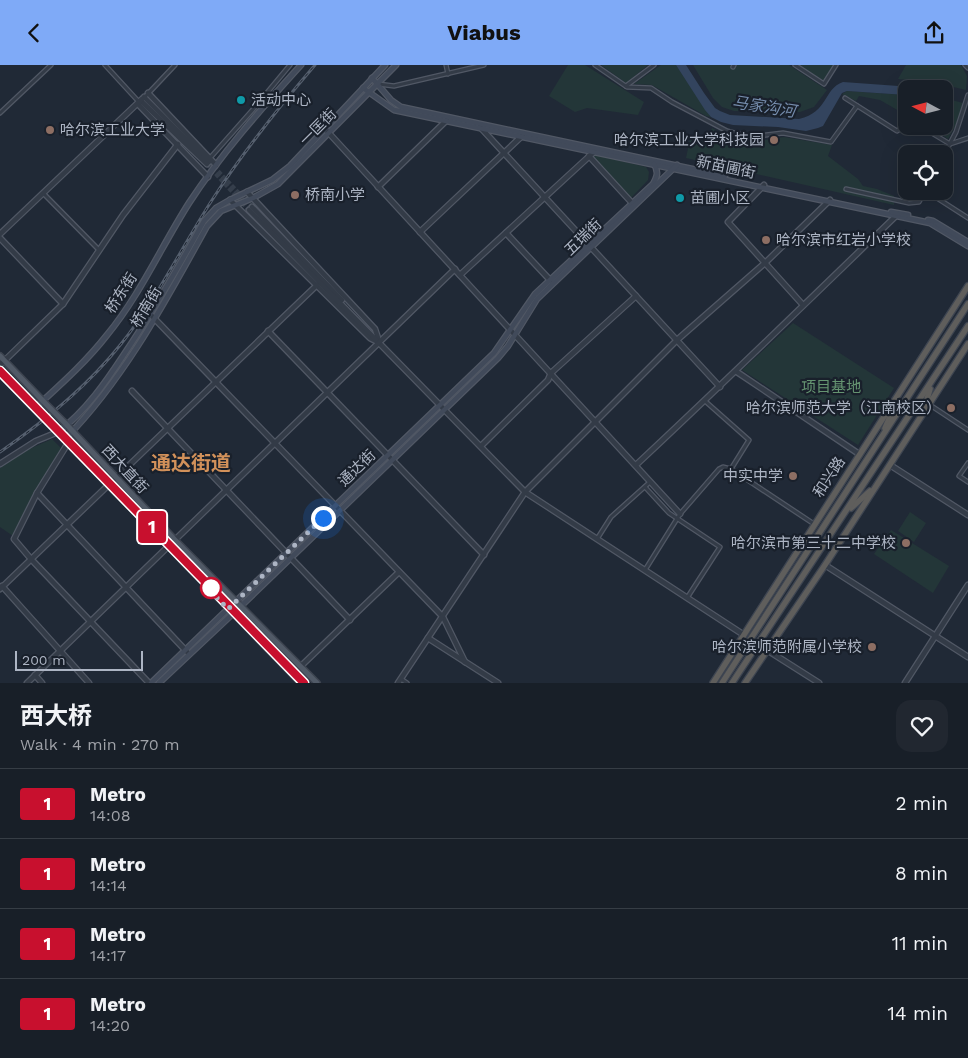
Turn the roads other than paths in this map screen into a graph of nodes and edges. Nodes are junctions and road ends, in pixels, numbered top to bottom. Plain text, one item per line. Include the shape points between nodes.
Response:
1 (51, 65) edge
2 (105, 65) edge
3 (175, 65) edge
4 (290, 65) edge
5 (301, 65) edge
6 (385, 65) edge
7 (396, 65) edge
8 (446, 65) edge
9 (482, 65) edge
10 (595, 65) edge
11 (654, 65) edge
12 (795, 65) edge
13 (836, 65) edge
14 (965, 65) edge
15 (968, 68) edge
16 (448, 74) junction
17 (372, 79) junction
18 (378, 84) junction
19 (626, 86) junction
20 (363, 88) junction
21 (369, 93) junction
22 (968, 95) edge
23 (844, 98) dead end
24 (142, 100) junction
25 (857, 106) junction
26 (0, 113) edge
27 (448, 119) junction
28 (477, 124) junction
29 (324, 128) junction
30 (481, 128) junction
31 (898, 130) edge
32 (329, 133) junction
33 (524, 134) junction
34 (935, 135) edge
35 (968, 138) edge
36 (178, 144) junction
37 (950, 144) junction
38 (596, 150) junction
39 (503, 152) junction
40 (589, 157) junction
41 (208, 161) junction
42 (654, 164) junction
43 (216, 165) junction
44 (676, 167) junction
45 (208, 177) junction
46 (763, 186) junction
47 (378, 187) junction
48 (846, 189) dead end
49 (43, 193) junction
50 (247, 193) junction
51 (545, 197) junction
52 (253, 198) junction
53 (230, 200) junction
54 (829, 200) junction
55 (919, 200) edge
56 (939, 200) edge
57 (632, 203) junction
58 (235, 204) junction
59 (251, 208) tunnel mouth
60 (898, 215) junction
61 (968, 218) edge
62 (420, 232) junction
63 (506, 233) junction
64 (0, 236) edge
65 (968, 242) edge
66 (589, 245) junction
67 (968, 246) edge
68 (99, 250) junction
69 (765, 263) junction
70 (455, 269) junction
71 (460, 275) junction
72 (550, 280) junction
73 (317, 285) junction
74 (968, 286) edge
75 (636, 296) junction
76 (63, 304) junction
77 (968, 304) edge
78 (803, 305) junction
79 (151, 315) junction
80 (155, 320) junction
81 (968, 326) edge
82 (510, 329) junction
83 (268, 331) junction
84 (515, 335) junction
85 (677, 341) junction
86 (380, 342) junction
87 (968, 344) edge
88 (0, 356) edge
89 (5, 361) junction
90 (0, 365) edge
91 (0, 371) edge
92 (737, 372) junction
93 (550, 373) junction
94 (934, 380) junction
95 (215, 382) junction
96 (720, 387) junction
97 (132, 391) dead end
98 (900, 391) junction
99 (328, 392) junction
100 (705, 401) junction
101 (44, 402) junction
102 (440, 404) junction
103 (929, 404) junction
104 (36, 408) junction
105 (446, 410) junction
106 (920, 418) junction
107 (595, 421) junction
108 (65, 423) junction
109 (166, 428) junction
110 (56, 430) junction
111 (968, 430) edge
112 (73, 431) junction
113 (67, 441) junction
114 (880, 442) junction
115 (275, 443) junction
116 (481, 446) junction
117 (859, 454) junction
118 (388, 455) junction
119 (393, 460) junction
120 (0, 463) edge
121 (968, 463) edge
122 (636, 465) junction
123 (890, 465) junction
124 (731, 469) junction
125 (115, 477) junction
126 (650, 482) junction
127 (968, 482) edge
128 (108, 485) junction
129 (876, 485) junction
130 (645, 487) junction
131 (226, 491) junction
132 (525, 492) junction
133 (37, 493) junction
134 (335, 506) junction
135 (340, 510) junction
136 (680, 514) junction
137 (968, 515) edge
138 (842, 517) junction
139 (677, 520) junction
140 (814, 524) junction
141 (66, 525) junction
142 (597, 539) junction
143 (175, 540) junction
144 (168, 546) junction
145 (286, 553) junction
146 (484, 555) junction
147 (290, 558) junction
148 (31, 559) junction
149 (825, 565) junction
150 (644, 571) junction
151 (399, 572) junction
152 (968, 585) edge
153 (1, 587) edge
154 (126, 587) junction
155 (686, 598) junction
156 (236, 602) junction
157 (241, 607) junction
158 (228, 609) junction
159 (233, 614) junction
160 (443, 617) junction
161 (350, 620) junction
162 (91, 621) junction
163 (744, 635) junction
164 (935, 636) junction
165 (428, 638) junction
166 (767, 650) junction
167 (60, 651) junction
168 (188, 652) junction
169 (732, 653) junction
170 (968, 657) edge
171 (748, 659) junction
172 (464, 661) junction
173 (301, 666) junction
174 (35, 675) junction
175 (400, 681) edge
176 (27, 683) edge
177 (42, 683) edge
178 (89, 683) edge
179 (150, 683) edge
180 (159, 683) edge
181 (301, 683) edge
182 (317, 683) edge
183 (407, 683) edge
184 (498, 683) edge
185 (713, 683) edge
186 (721, 683) edge
187 (732, 683) edge
188 (738, 683) edge
189 (745, 683) edge
190 (819, 683) edge
191 (905, 683) edge

1 - 26 street
2 - 24 street
3 - 24 street
4 - 41 street
5 - 43 main road, 桥东街
6 - 17 main road, 一匡街
7 - 18 main road, 一匡街
8 - 16 street
9 - 16 street
10 - 19 street
11 - 19 street
12 - 13 street via 824,84
14 - 15 street
16 - 18 street via 394,86
17 - 18 main road, 新苗圃街
17 - 20 main road, 一匡街
18 - 21 main road, 一匡街
18 - 27 main road, 新苗圃街 via 401,107
19 - 25 street via 651,88 727,131 749,137 783,133 831,141
20 - 21 main road, 新苗圃街
20 - 29 main road, 一匡街
21 - 27 main road, 新苗圃街 via 394,110
21 - 32 main road, 一匡街
22 - 37 street
23 - 25 street
24 - 36 street
24 - 41 street
24 - 41 street
24 - 49 street
25 - 31 street
27 - 28 main road, 新苗圃街
27 - 30 main road, 新苗圃街
27 - 47 street
28 - 30 street
28 - 33 main road, 新苗圃街
29 - 32 street
29 - 50 main road, 一匡街 via 290,165
30 - 33 main road, 新苗圃街
30 - 39 street
32 - 47 street
32 - 52 main road, 一匡街 via 278,184
33 - 38 main road, 新苗圃街
33 - 39 street
34 - 37 street
35 - 37 street
36 - 45 street
36 - 68 street
38 - 40 street
38 - 42 main road, 新苗圃街
38 - 44 main road, 新苗圃街
39 - 51 street
39 - 62 street
40 - 51 street
40 - 57 street
41 - 43 street
42 - 44 main road, 新苗圃街
42 - 57 main road, 五瑞街 via 657,171 653,184
43 - 45 main road, 桥东街
44 - 46 main road, 新苗圃街
44 - 66 main road, 五瑞街
45 - 101 main road, 桥东街 via 108,335
46 - 54 main road, 新苗圃街
46 - 69 street via 728,222
47 - 62 street
48 - 55 street via 909,203
49 - 64 street
49 - 68 street
50 - 52 street
50 - 53 main road, 桥南街
51 - 63 street
51 - 66 street
52 - 58 main road, 桥南街
52 - 86 street via 375,329
53 - 58 street
53 - 79 main road, 桥南街 via 216,208 204,221
54 - 60 main road, 新苗圃街
54 - 69 street
56 - 61 street
57 - 66 main road, 五瑞街
58 - 73 street
58 - 80 main road, 桥南街 via 221,211 207,226
59 - 86 street
60 - 65 main road, 新苗圃街 via 932,221
60 - 67 main road, 新苗圃街 via 930,223
60 - 78 street
62 - 70 street
63 - 71 street
63 - 72 street
64 - 76 street
66 - 72 main road, 五瑞街
66 - 75 street
66 - 84 main road, 五瑞街 via 537,299
68 - 76 street
69 - 78 street
69 - 85 street
70 - 71 street
70 - 86 street
71 - 82 street
72 - 82 main road, 五瑞街 via 530,300
73 - 83 street
73 - 86 street via 370,338
74 - 98 highway, 和兴路
75 - 85 street
75 - 93 street
76 - 89 street
77 - 114 highway, 和兴路
78 - 92 street
79 - 80 street
79 - 108 main road, 桥南街 via 103,385
80 - 95 street
80 - 112 main road, 桥南街
81 - 94 highway
82 - 84 street
82 - 102 main road, 通达街 via 494,353
83 - 95 street
83 - 99 street
84 - 93 street
84 - 105 main road, 通达街 via 498,358
85 - 96 street
85 - 107 street
86 - 99 street
86 - 102 street
87 - 103 highway
88 - 89 main road, 西大直街
89 - 90 street
89 - 101 main road, 西大直街
91 - 104 main road, 西大直街
92 - 96 street
92 - 117 street
93 - 107 street
93 - 116 street via 548,380
94 - 106 highway
94 - 138 highway
95 - 109 street
95 - 115 street
96 - 100 street
97 - 109 street
98 - 114 highway
98 - 117 highway, 和兴路
99 - 115 street
99 - 118 street
100 - 122 street
100 - 124 street via 749,440
101 - 104 main road, 桥东街
101 - 108 main road, 西大直街, bridge
102 - 105 street
102 - 118 main road, 通达街
103 - 106 highway
103 - 111 street
104 - 110 main road, 西大直街, bridge
105 - 116 street
105 - 119 main road, 通达街
106 - 123 highway
107 - 122 street
107 - 132 street
108 - 110 main road, 桥南街
108 - 112 main road, 西大直街
109 - 125 street
109 - 131 street
110 - 113 main road, 西大直街
110 - 120 street
112 - 113 main road, 桥南街
112 - 125 main road, 西大直街
113 - 128 main road, 西大直街
113 - 133 street
114 - 186 highway, 和兴路
115 - 131 street
115 - 134 street
116 - 132 street
117 - 140 highway, 和兴路
118 - 119 street
118 - 134 main road, 通达街
119 - 135 main road, 通达街
119 - 146 street
121 - 127 street via 960,476
122 - 126 street
123 - 129 highway
123 - 137 street
124 - 136 street via 719,469
124 - 140 street
125 - 128 street
125 - 143 main road, 西大直街
126 - 130 street
126 - 136 street
128 - 141 street
128 - 144 main road, 西大直街
129 - 138 highway
129 - 149 highway
130 - 139 street
130 - 142 street via 611,517
131 - 143 street
131 - 145 street
132 - 142 street
132 - 146 street
133 - 141 street
133 - 148 street via 14,539
134 - 135 street
134 - 145 main road, 通达街
135 - 147 main road, 通达街
135 - 151 street
136 - 139 street
138 - 171 highway
139 - 150 street
139 - 155 street via 720,547
140 - 163 highway, 和兴路
141 - 148 street
141 - 154 street
142 - 150 street
143 - 144 street
143 - 156 main road, 西大直街
144 - 154 street
144 - 158 main road, 西大直街
145 - 147 street
145 - 156 main road, 通达街
146 - 160 street
147 - 157 main road, 通达街
147 - 161 street
148 - 153 street
148 - 162 street
149 - 164 street
149 - 166 highway
150 - 155 street
151 - 160 street
151 - 161 street
152 - 164 street
153 - 167 street
154 - 162 street
154 - 168 street
155 - 163 street
156 - 157 main road, 西大直街
156 - 158 main road, 通达街
157 - 159 main road, 通达街
157 - 173 main road, 西大直街
158 - 159 main road, 西大直街
158 - 168 main road, 通达街
159 - 168 main road, 通达街
159 - 181 main road, 西大直街
160 - 165 street
160 - 172 street
161 - 173 street
162 - 167 street
162 - 179 street
163 - 169 highway, 和兴路
164 - 170 street
164 - 191 street
165 - 172 street
165 - 175 street
166 - 189 highway
166 - 190 street
167 - 174 street
167 - 178 street
168 - 179 main road, 通达街
168 - 180 main road, 通达街
169 - 185 highway, 和兴路
169 - 186 highway
171 - 187 highway
171 - 188 highway
172 - 184 street
173 - 182 main road, 西大直街
174 - 176 street
174 - 177 street
175 - 183 street

